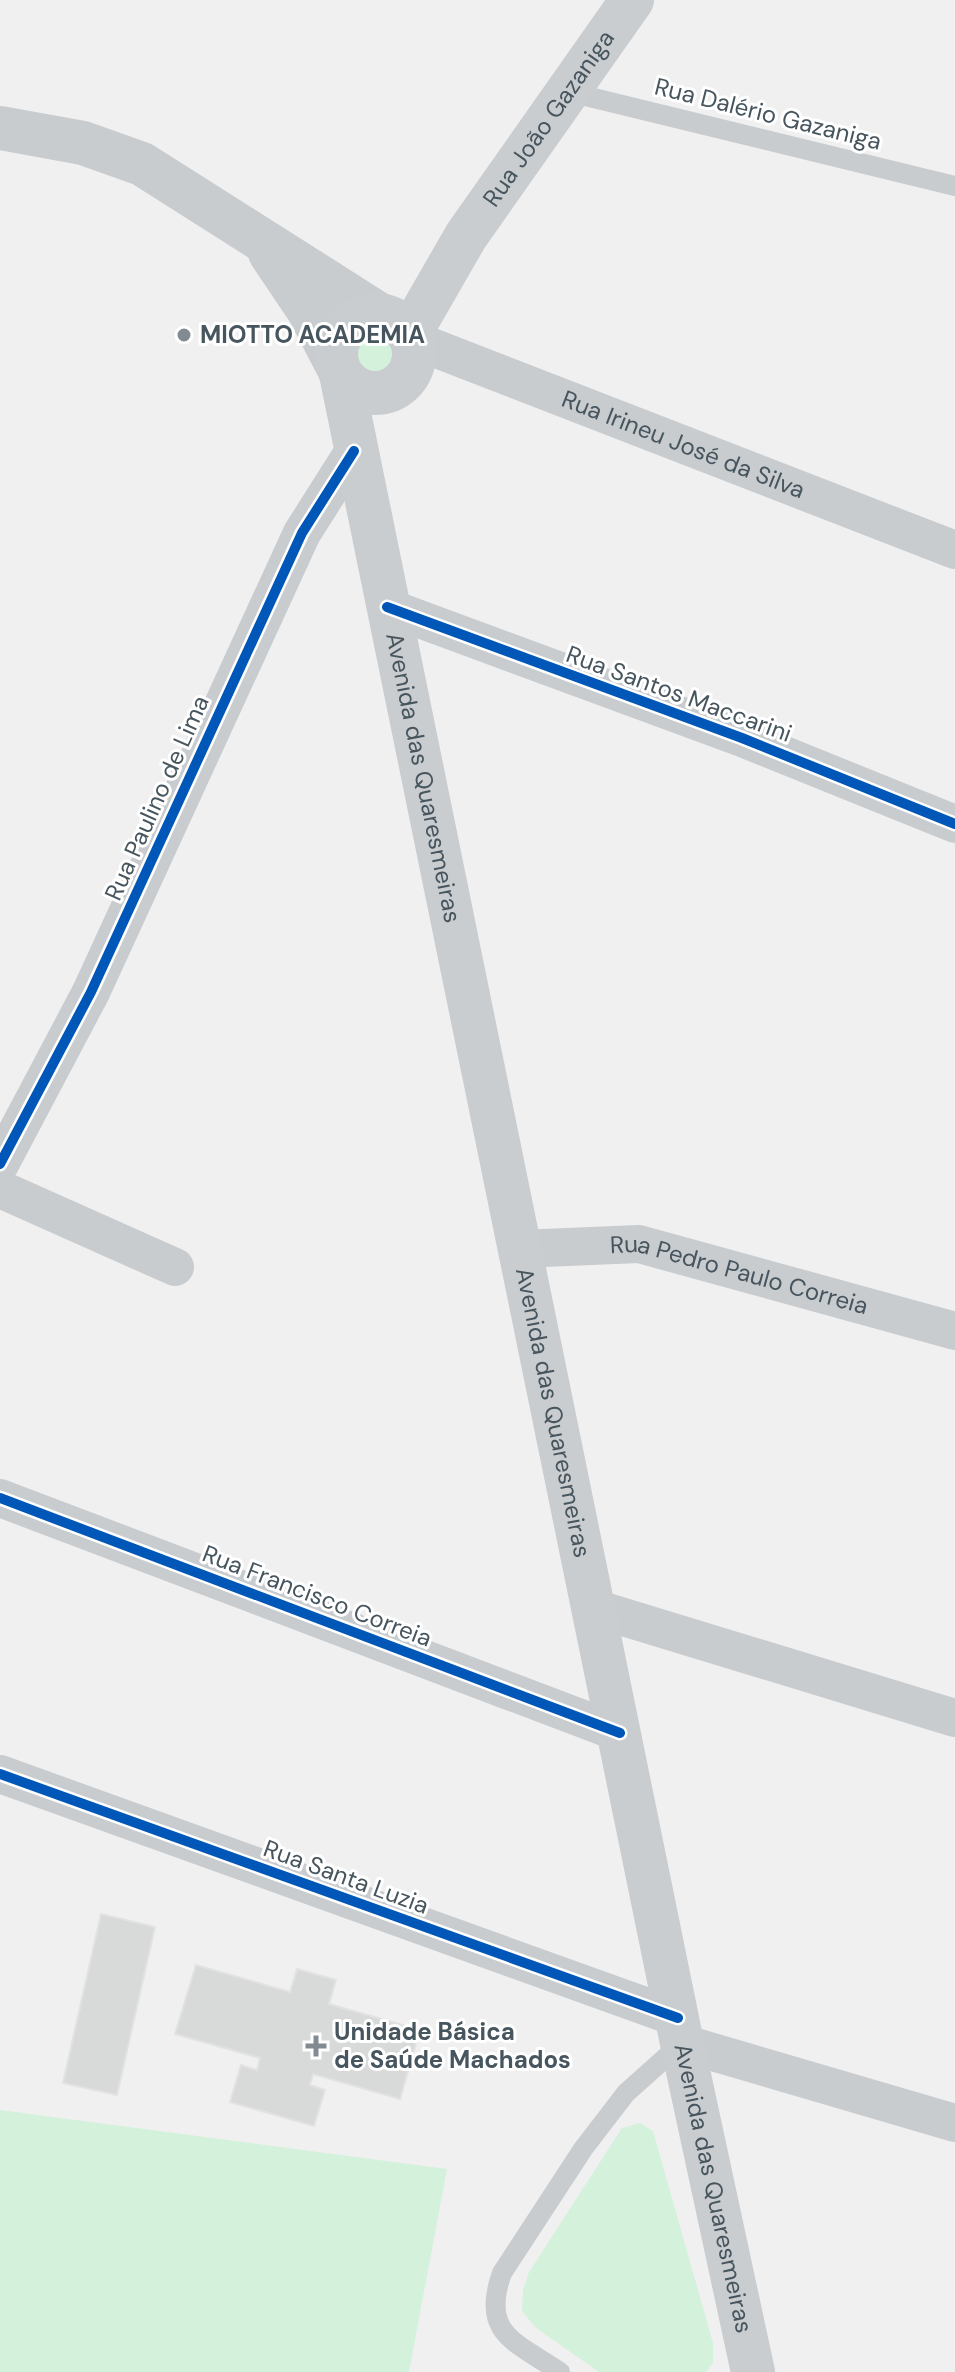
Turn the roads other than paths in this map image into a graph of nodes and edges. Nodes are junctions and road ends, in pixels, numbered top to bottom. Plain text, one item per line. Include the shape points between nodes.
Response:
1 (632, 0) edge
2 (569, 92) junction
3 (0, 128) edge
4 (955, 186) edge
5 (262, 241) junction
6 (397, 327) junction
7 (339, 368) junction
8 (396, 388) junction
9 (354, 451) junction
10 (955, 550) edge
11 (387, 607) junction
12 (955, 824) edge
13 (0, 1164) edge
14 (0, 1189) edge
15 (519, 1249) junction
16 (175, 1267) dead end
17 (955, 1331) edge
18 (0, 1498) edge
19 (594, 1608) junction
20 (955, 1718) edge
21 (620, 1733) junction
22 (0, 1774) edge
23 (680, 2030) junction
24 (955, 2123) edge
25 (560, 2372) edge
26 (753, 2372) edge

1 - 2 main road, Rua João Gazaniga
2 - 4 lane, Rua Dalério Gazaniga
2 - 6 main road, Rua João Gazaniga
3 - 5 street via 83,143 142,164
5 - 6 street
5 - 7 street
6 - 7 main road via 356,320 339,338
6 - 8 main road via 414,360
6 - 10 street, Rua Irineu José da Silva
7 - 8 main road via 359,391 372,394
7 - 9 main road, Avenida das Quaresmeiras
8 - 9 main road
9 - 11 main road, Avenida das Quaresmeiras
9 - 13 street, Rua Paulino de Lima via 295,547 91,992
11 - 12 street, Rua Santos Maccarini via 755,743
11 - 15 main road, Avenida das Quaresmeiras
14 - 16 street
15 - 17 street, Rua Pedro Paulo Correia via 639,1244
15 - 19 main road, Avenida das Quaresmeiras
18 - 21 street, Rua Francisco Correia
19 - 20 street
19 - 21 main road, Avenida das Quaresmeiras
21 - 23 main road, Avenida das Quaresmeiras
22 - 23 street, Rua Santa Luzia
23 - 24 street, Rua Santa Luzia
23 - 25 lane via 583,2149 499,2282 493,2314 500,2331
23 - 26 main road, Avenida das Quaresmeiras

